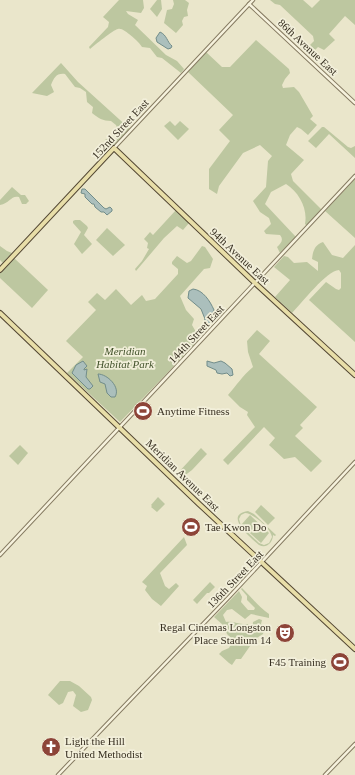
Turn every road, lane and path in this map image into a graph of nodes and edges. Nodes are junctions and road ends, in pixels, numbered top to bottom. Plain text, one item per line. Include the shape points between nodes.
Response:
1 (253, 0) edge
2 (249, 4) junction
3 (355, 102) edge
4 (114, 148) junction
5 (355, 176) edge
6 (0, 270) edge
7 (256, 283) junction
8 (0, 313) edge
9 (355, 375) edge
10 (120, 428) junction
11 (355, 462) edge
12 (0, 555) edge
13 (262, 562) junction
14 (355, 649) edge
15 (355, 744) edge
16 (58, 775) edge
17 (325, 775) edge

1 - 2 street, 152nd Street East
2 - 3 street, 86th Avenue East
2 - 4 street, 152nd Street East
4 - 6 main road, 152nd Street East
4 - 7 main road, 94th Avenue East
5 - 7 street, 144th Street East
7 - 9 main road, 94th Avenue East
7 - 10 street, 144th Street East
8 - 10 main road, Meridian Avenue East
10 - 12 street, 144th Street East
10 - 13 main road, Meridian Avenue East
11 - 13 street, 136th Street East
13 - 14 main road, Meridian Avenue East
13 - 16 street, 136th Street East
15 - 17 street

